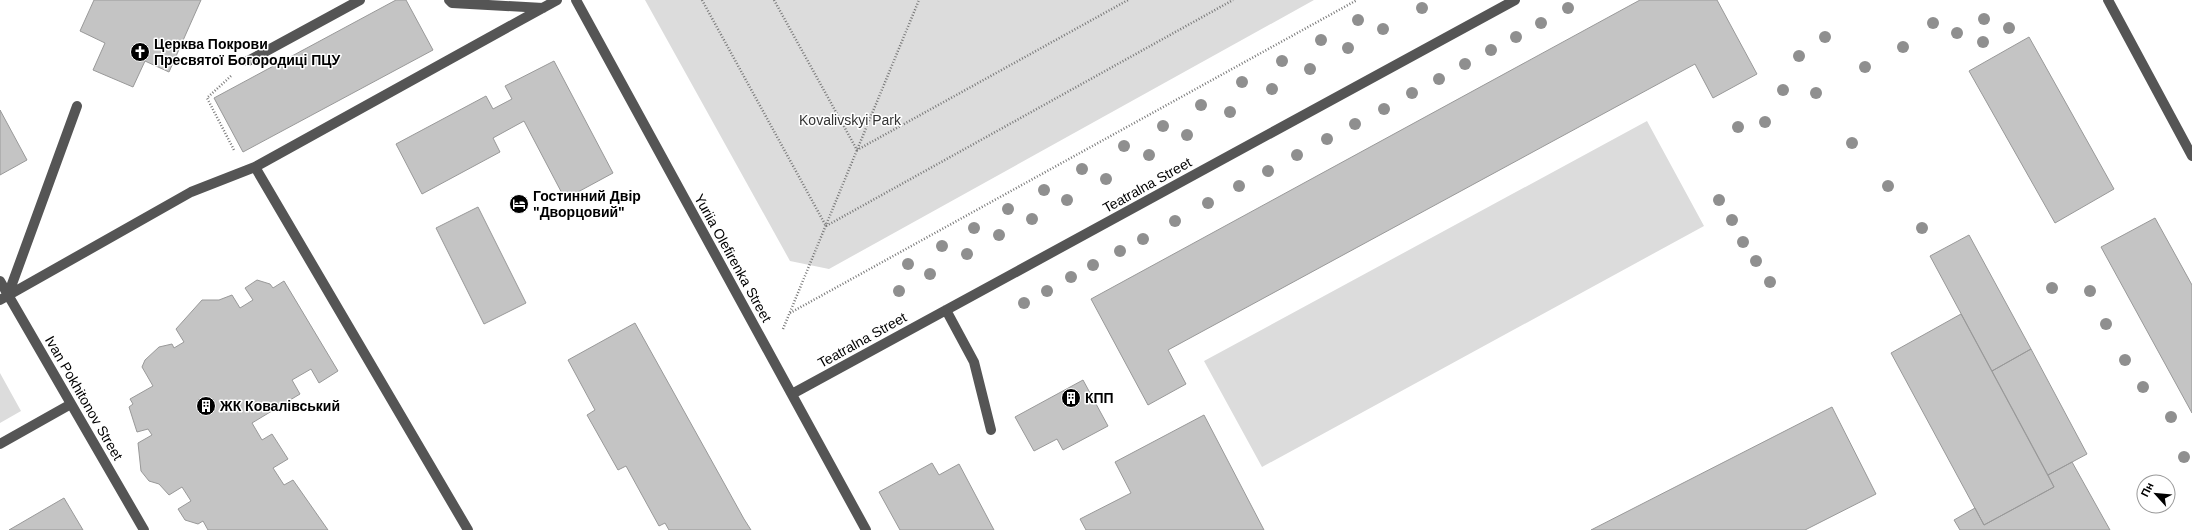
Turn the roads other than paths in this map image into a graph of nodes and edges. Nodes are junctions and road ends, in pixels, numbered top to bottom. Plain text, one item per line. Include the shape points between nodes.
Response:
1 (360, 0) edge
2 (449, 0) edge
3 (557, 0) edge
4 (576, 0) edge
5 (1515, 0) edge
6 (2108, 0) edge
7 (542, 8) junction
8 (248, 61) road end
9 (76, 106) dead end
10 (2192, 156) edge
11 (255, 167) junction
12 (0, 281) edge
13 (4, 297) edge
14 (946, 310) junction
15 (792, 394) junction
16 (71, 404) junction
17 (991, 430) dead end
18 (0, 444) edge
19 (144, 530) edge
20 (468, 530) edge
21 (866, 530) edge

1 - 8 street
2 - 7 street via 452,3
3 - 7 street
4 - 15 street, Yuriia Olefirenka Street
5 - 14 street, Teatralna Street
6 - 10 street
7 - 11 street
9 - 13 street
11 - 13 street via 191,192
11 - 20 street
12 - 13 street, Ivan Pokhitonov Street
13 - 16 street, Ivan Pokhitonov Street
14 - 15 street, Teatralna Street
14 - 17 street via 974,362
15 - 21 street, Yuriia Olefirenka Street
16 - 18 street
16 - 19 street, Ivan Pokhitonov Street

